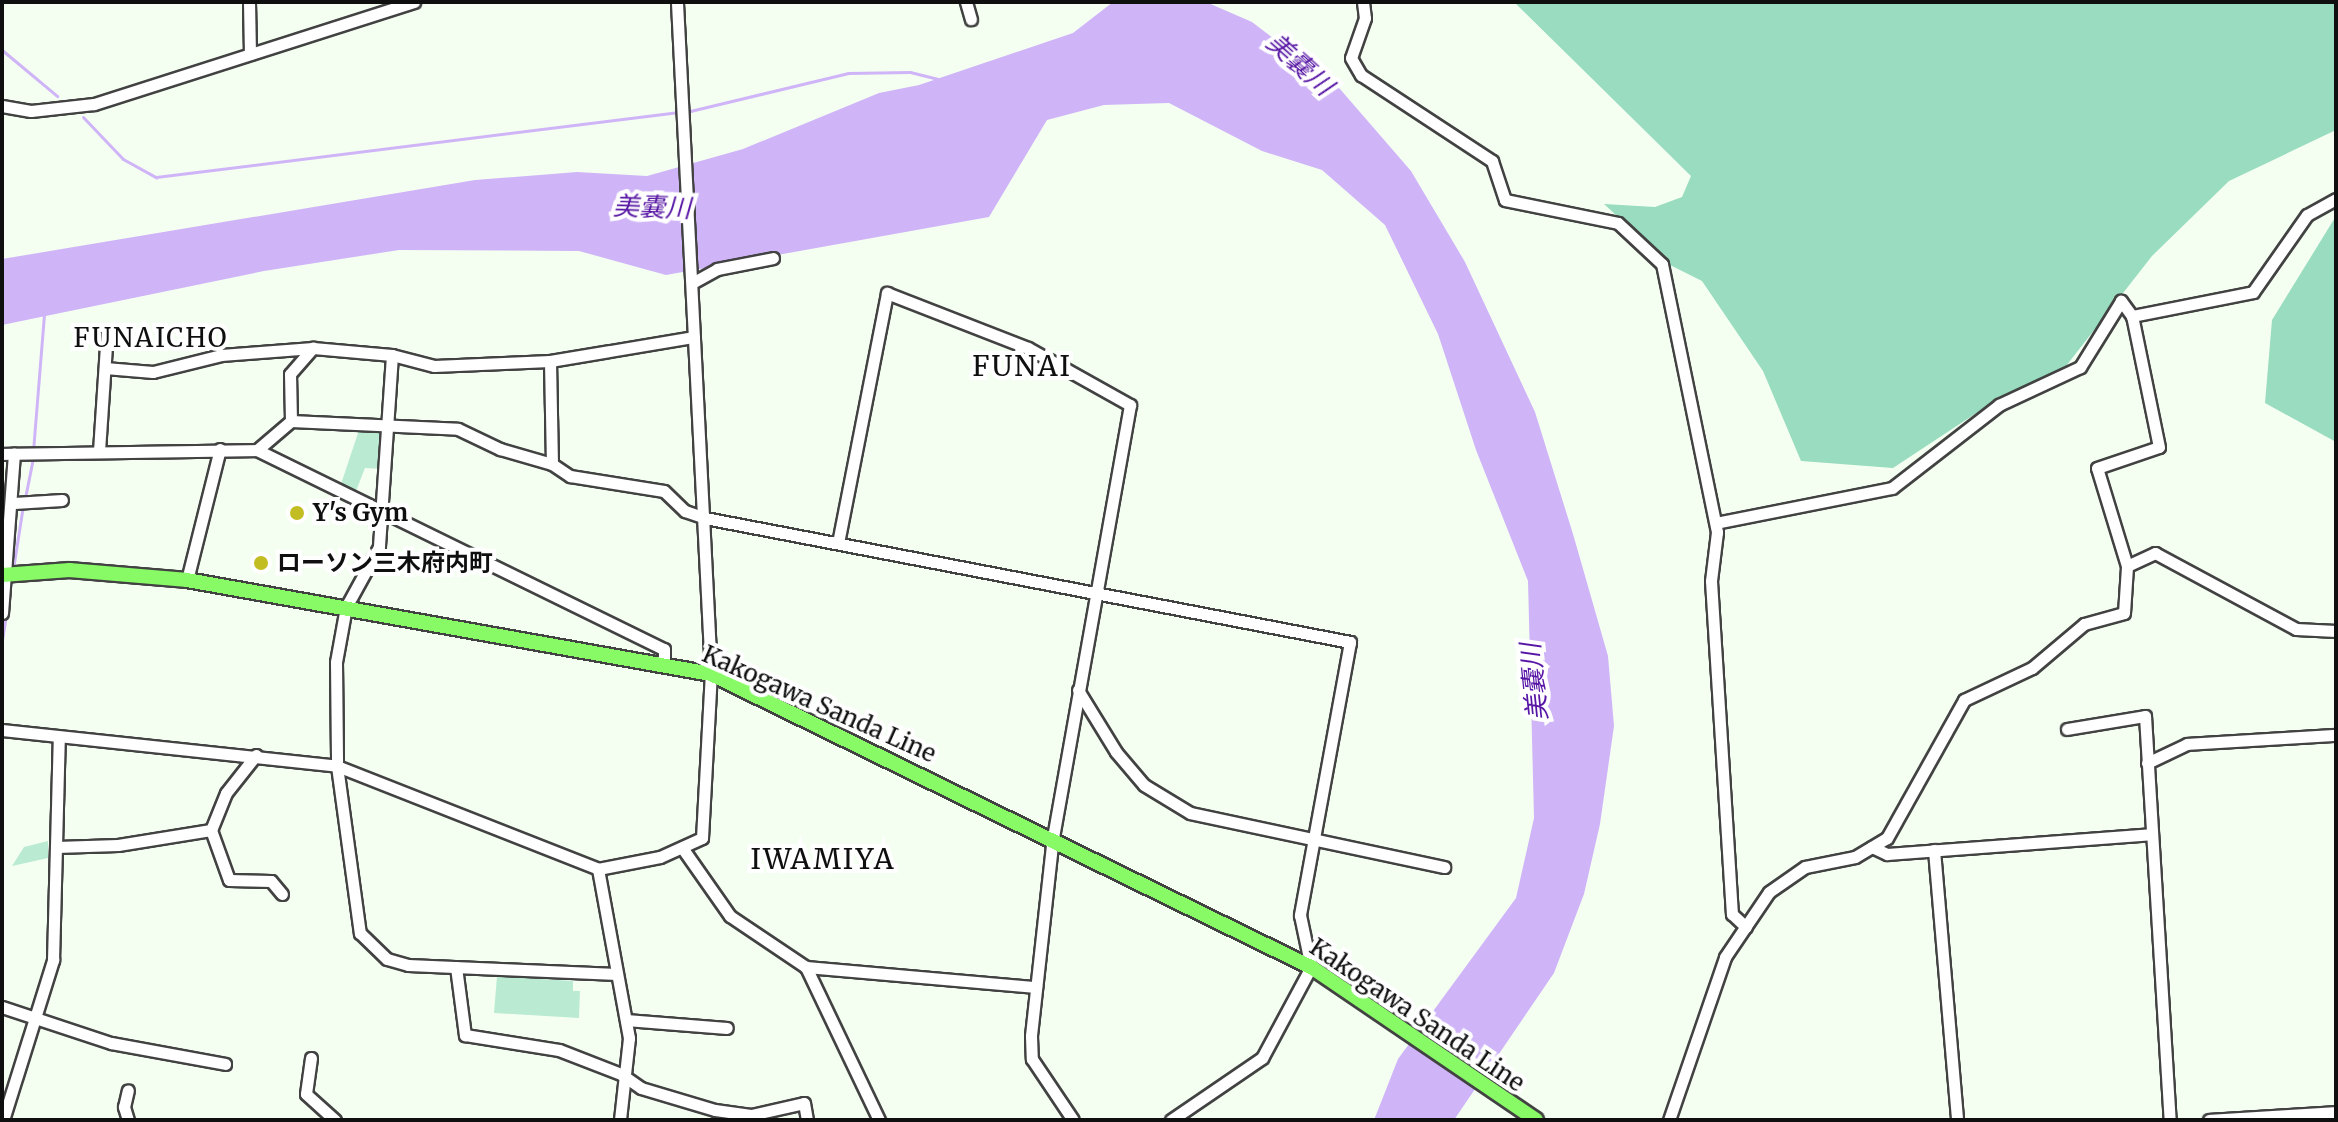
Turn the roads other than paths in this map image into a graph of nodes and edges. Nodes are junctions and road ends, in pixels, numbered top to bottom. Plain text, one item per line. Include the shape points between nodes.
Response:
1 (249, 2) edge
2 (414, 2) edge
3 (677, 2) edge
4 (966, 2) edge
5 (1363, 2) edge
6 (971, 19) dead end
7 (250, 54) junction
8 (2, 106) edge
9 (2336, 199) edge
10 (773, 258) dead end
11 (692, 283) junction
12 (2132, 316) junction
13 (107, 331) dead end
14 (694, 337) junction
15 (313, 348) junction
16 (392, 355) junction
17 (550, 361) junction
18 (105, 368) junction
19 (291, 421) junction
20 (388, 426) junction
21 (220, 449) junction
22 (257, 450) junction
23 (99, 451) junction
24 (8, 454) edge
25 (552, 464) junction
26 (62, 500) dead end
27 (14, 503) junction
28 (385, 511) junction
29 (705, 518) junction
30 (1716, 523) junction
31 (838, 543) junction
32 (2127, 566) junction
33 (4, 574) edge
34 (187, 580) junction
35 (1096, 590) junction
36 (346, 607) junction
37 (2, 613) edge
38 (2336, 631) edge
39 (664, 663) junction
40 (711, 674) junction
41 (1078, 690) junction
42 (2067, 729) dead end
43 (2, 730) edge
44 (2336, 735) edge
45 (59, 737) junction
46 (256, 755) junction
47 (2147, 763) junction
48 (337, 766) junction
49 (211, 830) junction
50 (2150, 834) junction
51 (1053, 836) junction
52 (1314, 843) junction
53 (56, 847) junction
54 (1872, 847) junction
55 (683, 849) junction
56 (1934, 850) junction
57 (1444, 867) dead end
58 (598, 869) junction
59 (282, 894) dead end
60 (1746, 927) junction
61 (456, 967) junction
62 (806, 967) junction
63 (1311, 967) junction
64 (617, 974) junction
65 (1036, 987) junction
66 (2, 1007) edge
67 (34, 1020) junction
68 (626, 1020) junction
69 (727, 1028) dead end
70 (311, 1058) dead end
71 (225, 1064) dead end
72 (628, 1081) junction
73 (128, 1090) dead end
74 (2336, 1112) edge
75 (3, 1120) edge
76 (128, 1120) edge
77 (335, 1120) edge
78 (620, 1120) edge
79 (807, 1120) edge
80 (879, 1120) edge
81 (1073, 1120) edge
82 (1171, 1120) edge
83 (1536, 1120) edge
84 (1669, 1120) edge
85 (1957, 1120) edge
86 (2170, 1120) edge
87 (2209, 1120) edge

1 - 7 street
2 - 7 street
3 - 11 street
4 - 6 street
5 - 30 street via 1365,18 1351,58 1361,75 1492,161 1505,200 1618,223 1656,254
7 - 8 street via 94,104 31,111
9 - 12 street via 2307,215 2253,292
10 - 11 street via 717,269
11 - 14 street
12 - 30 street via 2121,301 2080,367 1999,405 1892,488
12 - 32 street via 2159,447 2097,468
13 - 18 street
14 - 17 street
14 - 29 street
15 - 16 street
15 - 18 street via 221,355 153,372
15 - 19 street via 290,374
16 - 17 street via 434,366
16 - 20 street
17 - 25 street
18 - 23 street
19 - 20 street
19 - 22 street
20 - 25 street via 458,429 500,449
20 - 28 street
21 - 22 street
21 - 23 street
21 - 34 street
22 - 28 street
23 - 24 street
24 - 27 street
25 - 29 street via 570,476 664,491 685,511
26 - 27 street
27 - 33 street
28 - 36 street via 379,547
28 - 39 street via 664,649
29 - 31 street
29 - 40 street
30 - 60 street via 1711,581 1732,914
31 - 35 street
31 - 35 street via 887,293 1028,348 1130,405
32 - 38 street via 2155,553 2296,629
32 - 54 street via 2124,613 2084,624 2032,668 1964,700 1897,823
33 - 34 main road, Kakogawa Sanda Line via 70,570
33 - 37 street
34 - 36 main road, Kakogawa Sanda Line
35 - 41 street
35 - 52 street via 1350,642
36 - 39 main road, Kakogawa Sanda Line
36 - 48 street via 336,662
39 - 40 main road, Kakogawa Sanda Line
40 - 51 main road, Kakogawa Sanda Line
40 - 55 street via 702,838
41 - 51 street
41 - 52 street via 1116,752 1144,785 1209,821
42 - 47 street via 2145,716
43 - 45 street
44 - 47 street via 2187,744
45 - 46 street
45 - 53 street
46 - 48 street
46 - 49 street via 226,793
47 - 50 street
48 - 58 street
48 - 61 street via 360,933 387,959
49 - 53 street via 118,845
49 - 59 street via 229,880 271,881
50 - 56 street
50 - 86 street
51 - 63 main road, Kakogawa Sanda Line
51 - 65 street
52 - 57 street
52 - 63 street via 1300,915
53 - 67 street via 53,960
54 - 56 street via 1887,854
54 - 60 street via 1855,857 1805,867 1781,880
55 - 58 street
55 - 62 street via 730,916
56 - 85 street
58 - 64 street
60 - 84 street via 1725,957
61 - 64 street
61 - 72 street via 465,1035 559,1050
62 - 65 street
62 - 80 street
63 - 82 street via 1262,1058
63 - 83 main road, Kakogawa Sanda Line
64 - 68 street
65 - 81 street via 1032,1059
66 - 67 street
67 - 71 street via 111,1043
67 - 75 street
68 - 69 street
68 - 72 street
70 - 77 street via 306,1094
72 - 78 street
72 - 79 street via 727,1112 751,1115 804,1103
73 - 76 street
74 - 87 street

